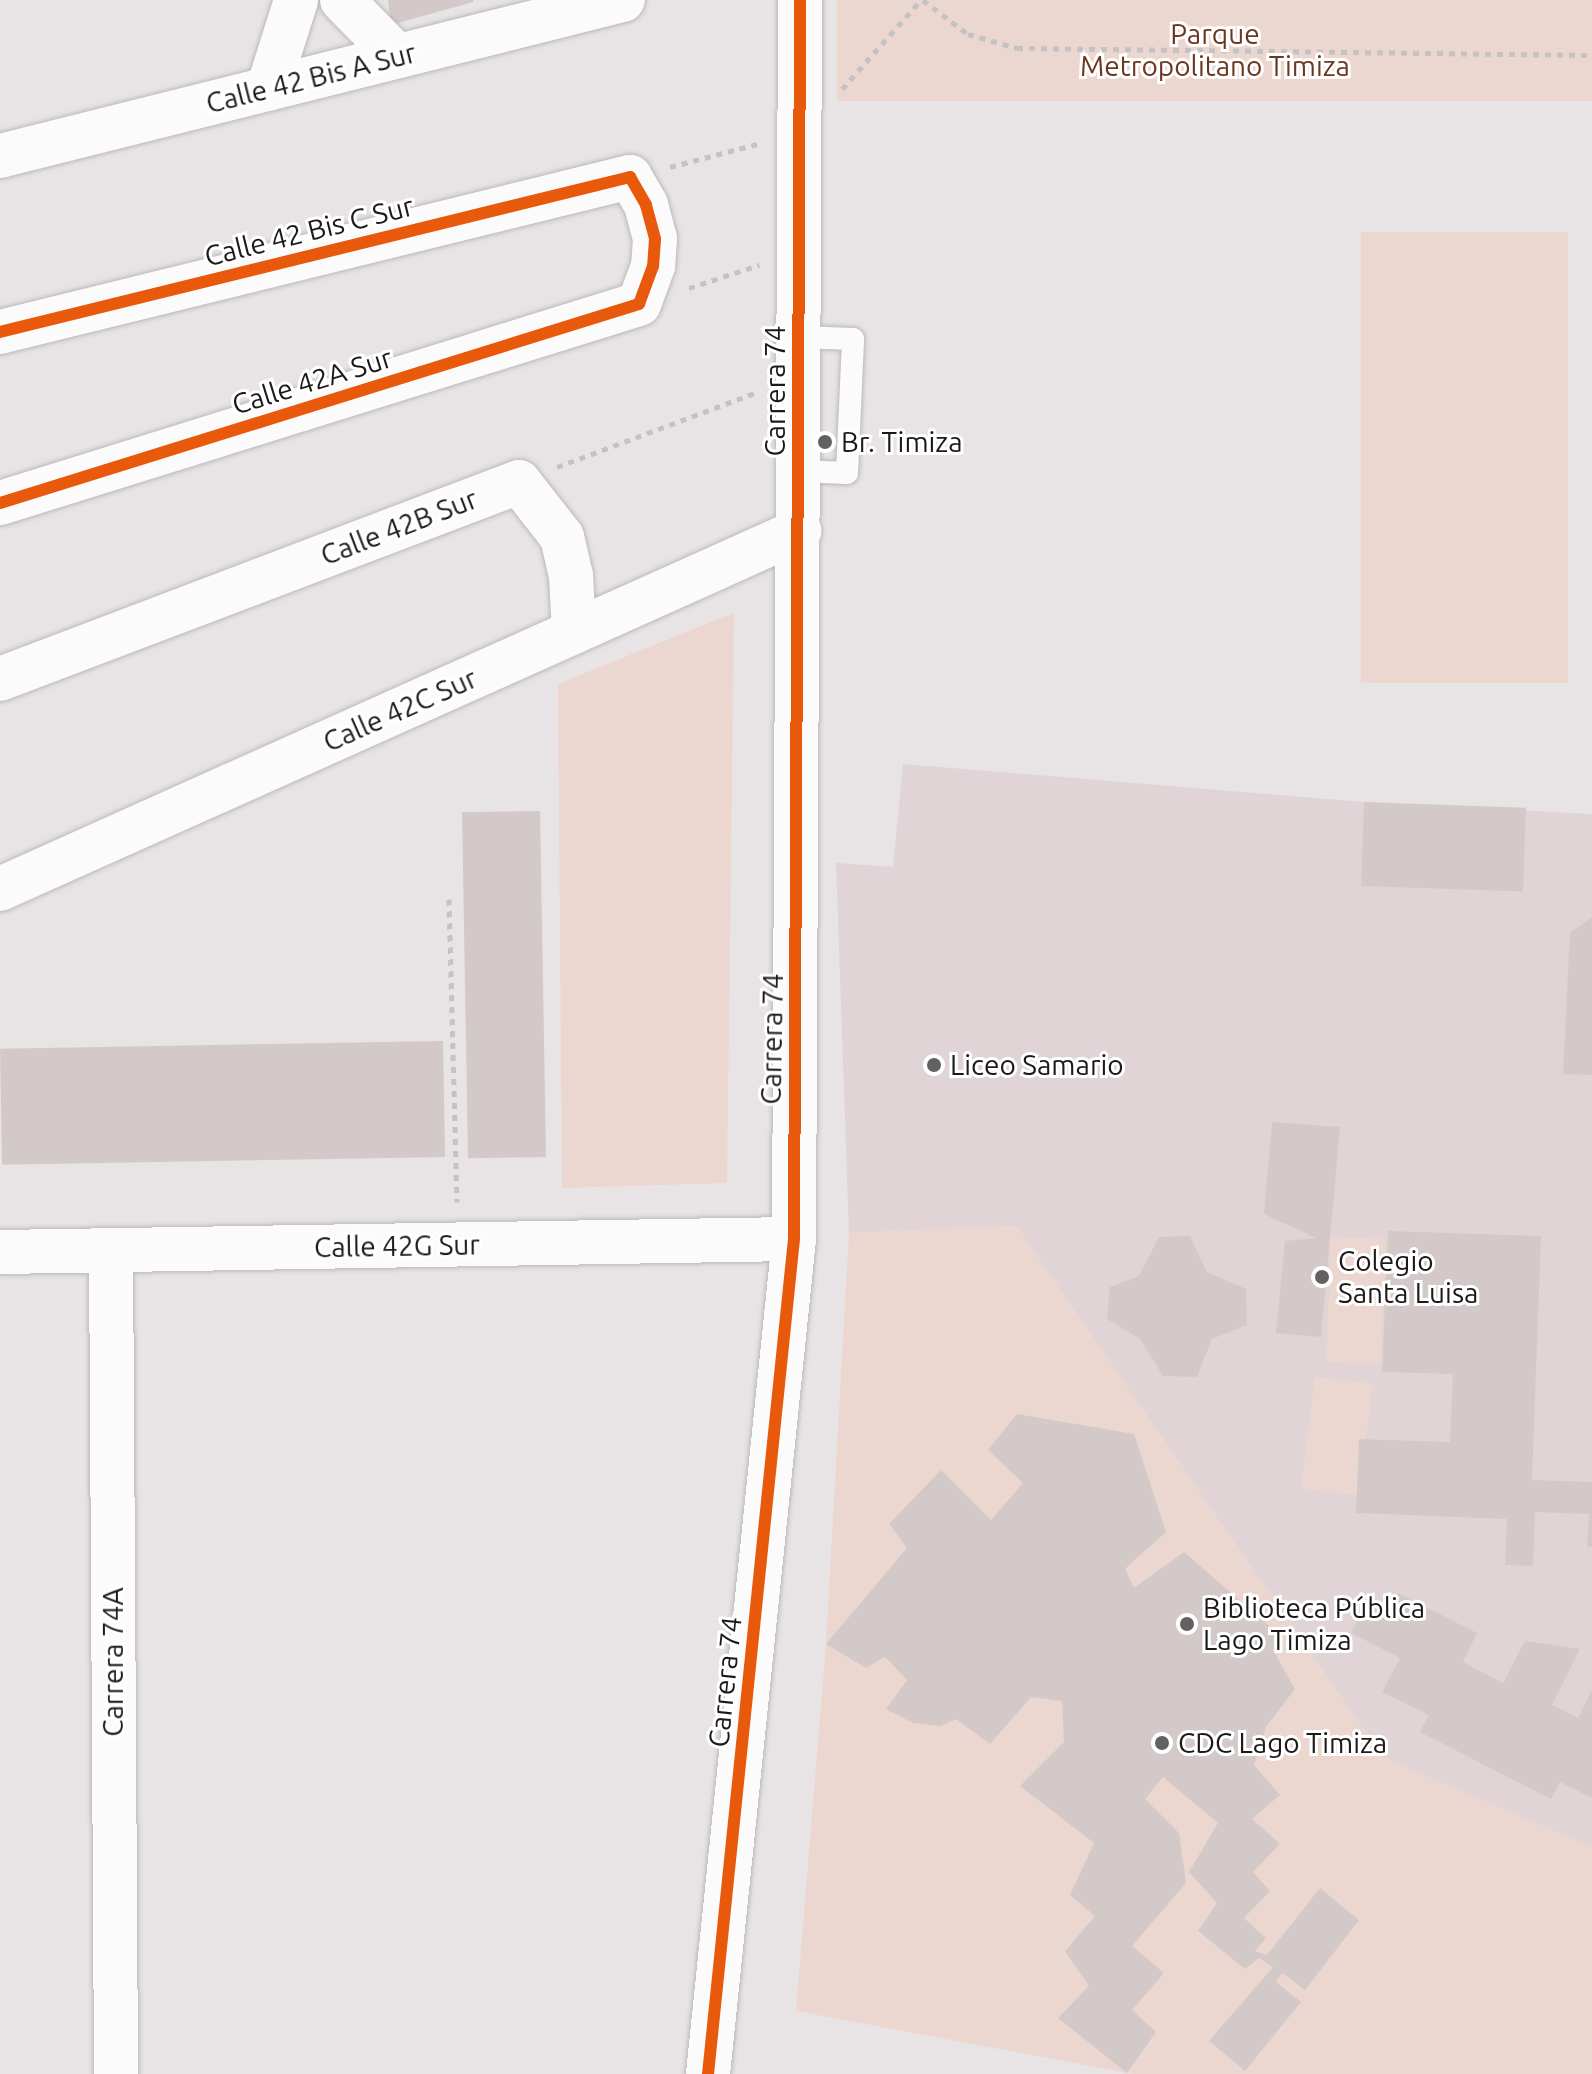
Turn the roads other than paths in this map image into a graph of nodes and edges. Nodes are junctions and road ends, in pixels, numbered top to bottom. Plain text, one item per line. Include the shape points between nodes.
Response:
1 (296, 0) edge
2 (342, 0) edge
3 (623, 0) edge
4 (800, 0) edge
5 (397, 56) junction
6 (268, 89) junction
7 (0, 156) edge
8 (630, 177) joint
9 (0, 332) edge
10 (799, 357) junction
11 (799, 471) junction
12 (0, 503) edge
13 (799, 531) junction
14 (574, 632) junction
15 (0, 679) edge
16 (0, 889) edge
17 (794, 1239) junction
18 (111, 1250) junction
19 (0, 1252) edge
20 (116, 2074) edge
21 (708, 2074) edge

1 - 6 street
2 - 5 street
3 - 5 street, Calle 42 Bis A Sur
4 - 10 street, Carrera 74
5 - 6 street, Calle 42 Bis A Sur
6 - 7 street, Calle 42 Bis A Sur
8 - 9 street, Calle 42 Bis C Sur
8 - 12 street, Calle 42A Sur via 646,205 655,239 653,266 639,304
10 - 11 street, Carrera 74
10 - 11 lane via 853,339 847,473
11 - 13 street, Carrera 74
13 - 14 street, Calle 42C Sur
13 - 17 street, Carrera 74
14 - 15 street, Calle 42B Sur via 571,575 562,537 519,482
14 - 16 street, Calle 42C Sur
17 - 18 street, Calle 42G Sur
17 - 21 street, Carrera 74
18 - 19 street, Calle 42G Sur
18 - 20 street, Carrera 74A

